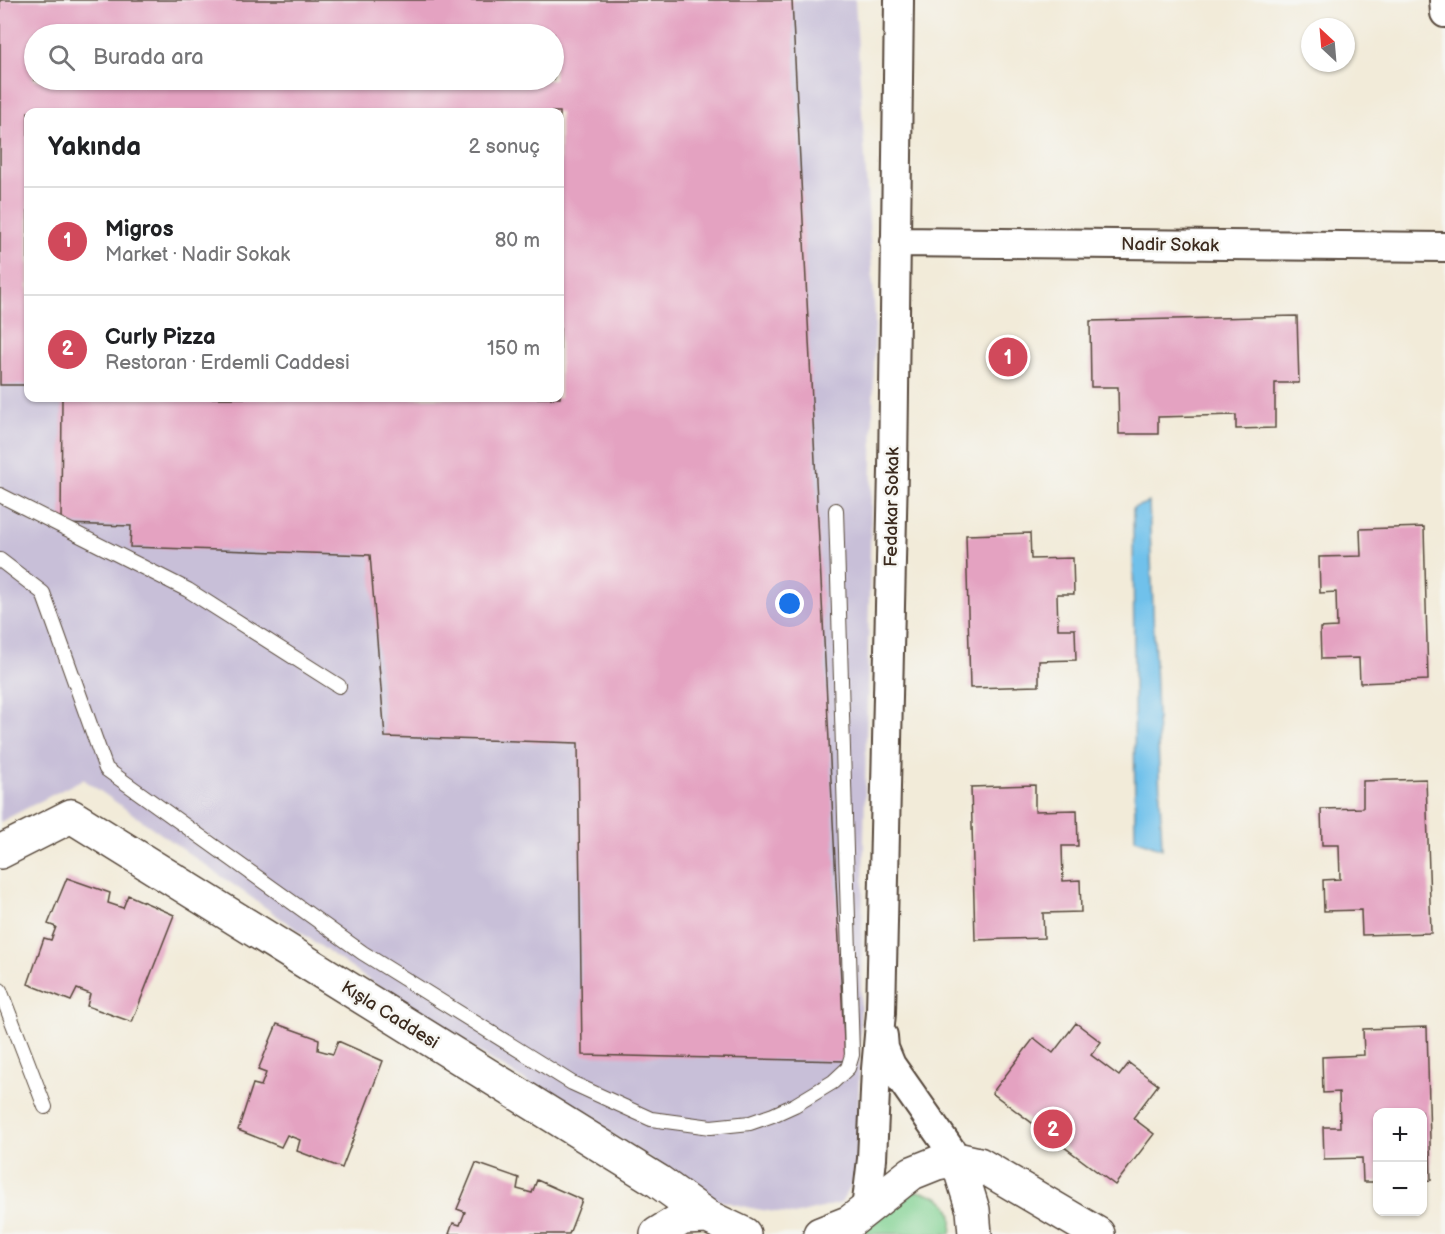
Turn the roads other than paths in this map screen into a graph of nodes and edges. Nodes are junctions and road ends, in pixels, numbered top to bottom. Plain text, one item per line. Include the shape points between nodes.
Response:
1 (899, 0) edge
2 (1444, 0) edge
3 (1445, 14) edge
4 (895, 242) junction
5 (1445, 248) edge
6 (0, 495) edge
7 (837, 510) dead end
8 (0, 560) edge
9 (339, 686) dead end
10 (0, 852) edge
11 (0, 990) edge
12 (881, 1013) junction
13 (45, 1107) dead end
14 (957, 1160) junction
15 (866, 1210) junction
16 (708, 1217) junction
17 (657, 1234) edge
18 (744, 1234) edge
19 (820, 1234) edge
20 (975, 1234) edge
21 (1098, 1234) edge

1 - 4 street, Fedakar Sokak
2 - 3 street
4 - 5 street, Nadir Sokak
4 - 12 street, Fedakar Sokak
6 - 9 lane via 188,590
7 - 8 lane via 852,1055 848,1068 833,1082 795,1105 750,1123 711,1127 651,1119 572,1083 363,953 106,769 43,593
10 - 16 main road, Kışla Caddesi via 71,816 658,1181
11 - 13 lane
12 - 14 street via 884,1048 891,1065
12 - 15 street
14 - 15 main road via 912,1173
14 - 20 main road via 973,1210
14 - 21 main road via 979,1164
15 - 19 main road via 850,1222
16 - 17 main road via 683,1218
16 - 18 main road, Kışla Caddesi

